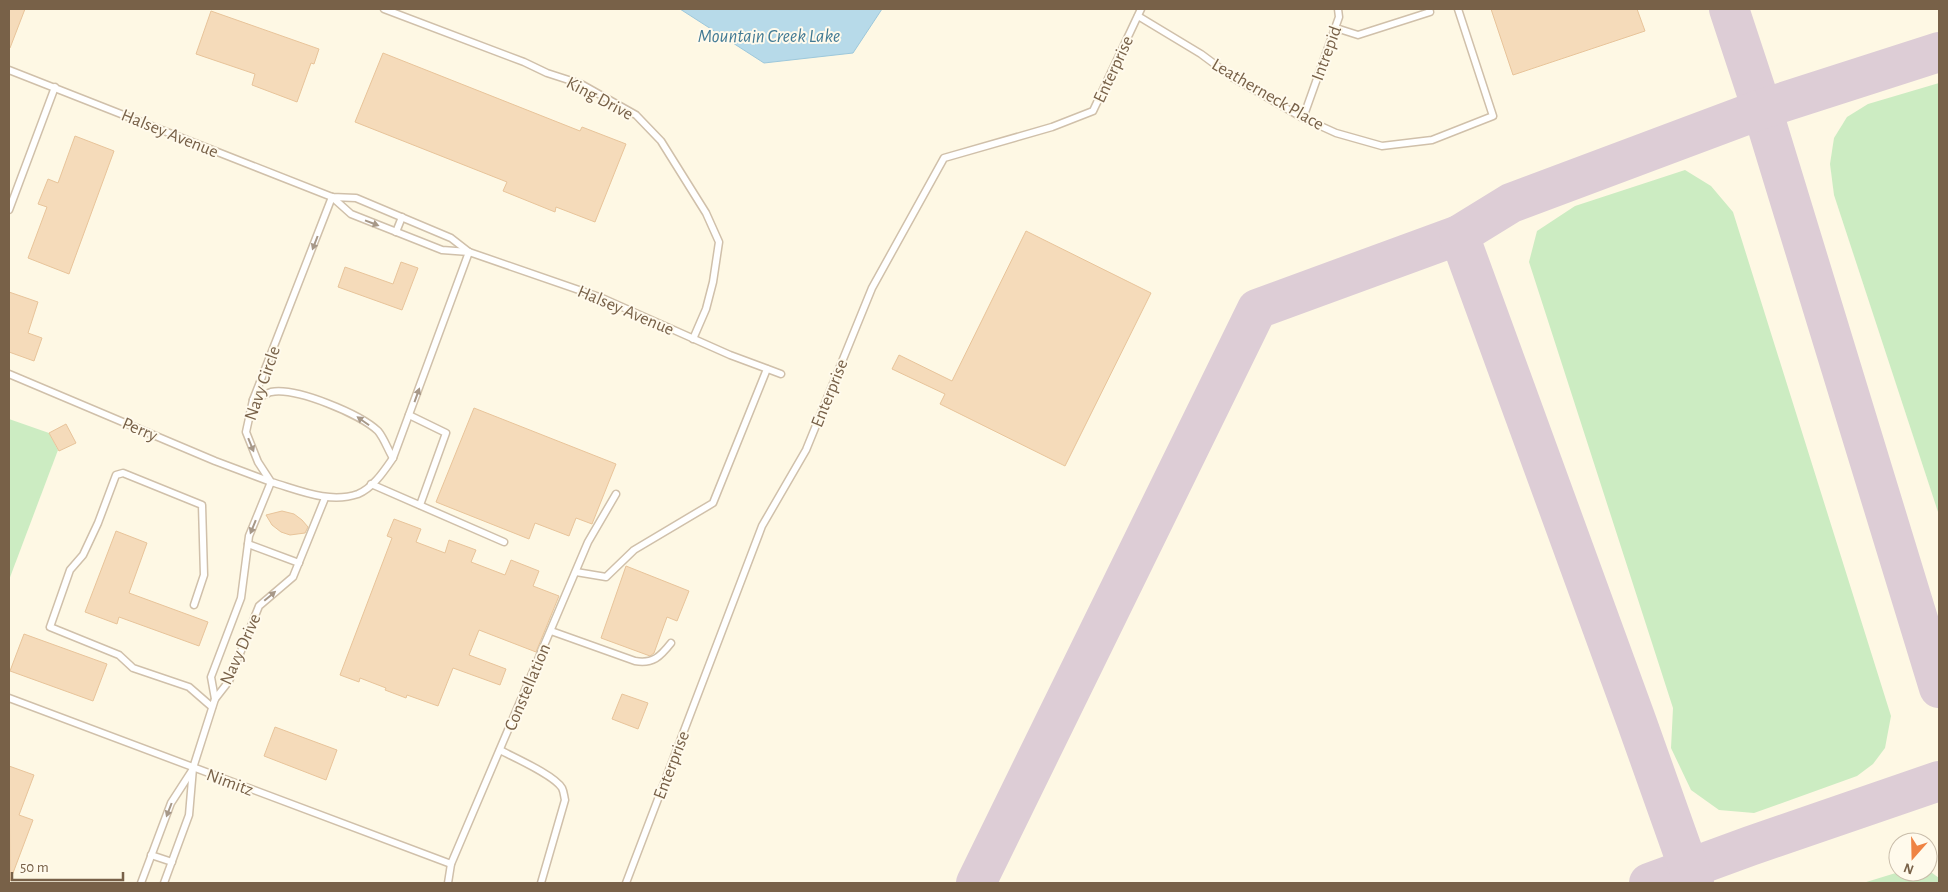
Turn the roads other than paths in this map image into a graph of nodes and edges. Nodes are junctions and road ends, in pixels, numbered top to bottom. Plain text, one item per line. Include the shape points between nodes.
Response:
1 (384, 9) edge
2 (1141, 9) edge
3 (1338, 9) edge
4 (1429, 9) edge
5 (1458, 9) edge
6 (1138, 16) junction
7 (1336, 28) junction
8 (9, 70) edge
9 (55, 87) junction
10 (1303, 118) junction
11 (332, 197) junction
12 (9, 210) edge
13 (402, 217) junction
14 (396, 232) junction
15 (469, 252) junction
16 (693, 339) junction
17 (766, 369) junction
18 (9, 374) edge
19 (780, 374) dead end
20 (253, 400) junction
21 (409, 415) junction
22 (393, 458) junction
23 (271, 482) junction
24 (371, 484) junction
25 (616, 494) dead end
26 (325, 498) junction
27 (420, 505) junction
28 (504, 542) dead end
29 (248, 544) junction
30 (299, 563) junction
31 (576, 572) junction
32 (194, 605) dead end
33 (550, 631) junction
34 (671, 643) dead end
35 (9, 698) edge
36 (215, 699) junction
37 (212, 707) junction
38 (500, 750) junction
39 (193, 768) junction
40 (151, 855) junction
41 (172, 862) junction
42 (451, 864) junction
43 (141, 883) edge
44 (164, 883) edge
45 (448, 883) edge
46 (541, 883) edge
47 (626, 883) edge

1 - 16 lane, King Drive via 581,84 636,116 661,140 720,242 714,282
2 - 6 lane, Enterprise
3 - 7 lane, Intrepid
4 - 7 lane via 1430,12 1358,35
5 - 10 lane, Leatherneck Place via 1493,116 1432,140 1382,146 1336,133
6 - 10 lane, Leatherneck Place
6 - 47 lane, Enterprise via 1093,112 944,158 872,288 806,450 762,526
7 - 10 lane, Intrepid
8 - 9 lane, Halsey Avenue
9 - 11 lane, Halsey Avenue
9 - 12 lane
11 - 13 lane, Halsey Avenue via 356,198
11 -> 14 lane, Halsey Avenue via 351,214
11 -> 20 lane, Navy Circle
13 - 14 lane
13 - 15 lane, Halsey Avenue via 451,238
14 - 15 lane, Halsey Avenue via 442,250
15 - 16 lane, Halsey Avenue via 602,298
21 -> 15 lane
16 - 17 lane, Halsey Avenue
17 - 19 lane, Halsey Avenue
17 - 31 lane via 713,503 634,550 606,577
18 - 23 lane, Perry
22 -> 20 lane via 378,432 355,416 322,401 293,393 272,392
20 -> 23 lane, Navy Circle via 246,432 258,462
21 - 22 lane
21 - 27 lane via 446,433
22 - 24 lane
23 - 26 lane
23 -> 29 lane, Navy Drive
24 - 26 lane via 359,494
24 - 27 lane
25 - 31 lane, Constellation via 588,542
26 - 30 lane, Navy Drive
27 - 28 lane
29 - 30 lane
29 - 36 lane, Navy Drive via 241,598 211,677
36 -> 30 lane, Navy Drive via 229,681 259,606 293,577
31 - 33 lane, Constellation
32 - 37 lane via 204,575 202,505 123,473 116,475 98,523 82,555 70,570 50,627 119,655 133,668 189,687
33 - 34 lane via 646,663 662,655
33 - 38 lane, Constellation
35 - 39 lane, Nimitz
36 - 37 lane, Navy Drive
37 - 39 lane, Navy Drive
38 - 42 lane, Constellation
38 - 46 lane via 547,775 562,788 564,794
39 -> 40 lane, Navy Drive via 171,803
39 - 41 lane, Navy Drive via 189,815
39 - 42 lane, Nimitz
40 - 41 lane
40 - 43 lane, Navy Drive
41 - 44 lane, Navy Drive
42 - 45 lane, Constellation

